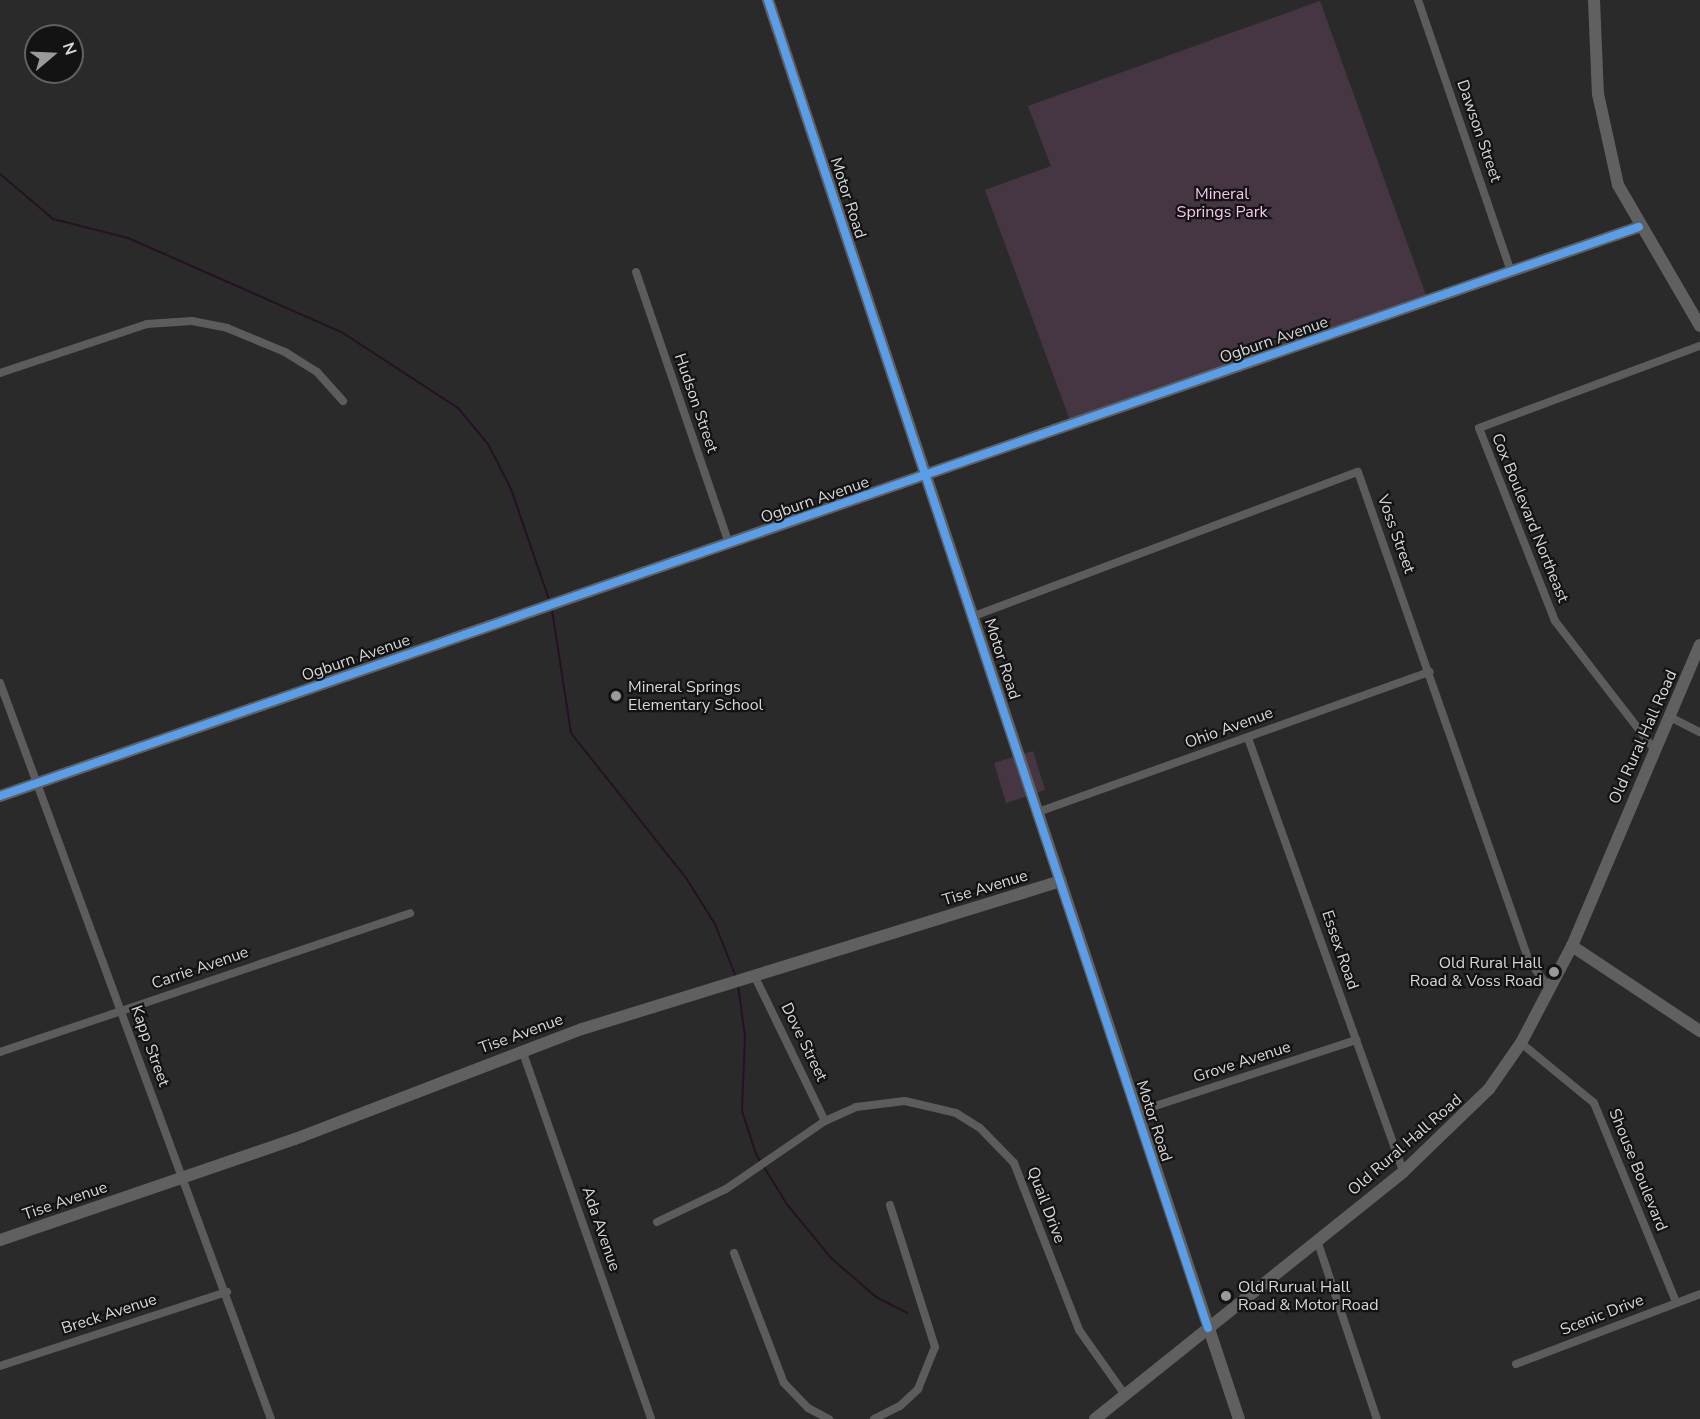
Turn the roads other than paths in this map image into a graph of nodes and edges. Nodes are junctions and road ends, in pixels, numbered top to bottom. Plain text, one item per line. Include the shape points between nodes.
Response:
1 (768, 0) edge
2 (1418, 0) edge
3 (1594, 0) edge
4 (1639, 227) junction
5 (636, 272) dead end
6 (1511, 272) junction
7 (1700, 326) edge
8 (1700, 346) edge
9 (0, 373) edge
10 (343, 401) dead end
11 (925, 476) junction
12 (729, 544) junction
13 (974, 616) junction
14 (1700, 645) edge
15 (1430, 672) junction
16 (0, 683) edge
17 (1672, 718) junction
18 (1700, 732) edge
19 (1248, 738) junction
20 (1654, 749) junction
21 (38, 783) junction
22 (0, 796) edge
23 (1038, 812) junction
24 (1061, 881) junction
25 (410, 912) dead end
26 (1572, 946) junction
27 (755, 977) junction
28 (1550, 988) junction
29 (120, 1011) junction
30 (1700, 1032) edge
31 (1356, 1040) junction
32 (1521, 1043) junction
33 (522, 1050) junction
34 (0, 1052) edge
35 (1137, 1112) junction
36 (825, 1121) junction
37 (1404, 1172) junction
38 (184, 1178) junction
39 (890, 1206) dead end
40 (657, 1222) dead end
41 (0, 1240) edge
42 (1317, 1240) junction
43 (734, 1253) dead end
44 (227, 1292) junction
45 (1700, 1294) edge
46 (1676, 1302) junction
47 (1208, 1328) junction
48 (1516, 1364) dead end
49 (0, 1366) edge
50 (1125, 1395) junction
51 (889, 1416) edge
52 (271, 1419) edge
53 (651, 1419) edge
54 (829, 1419) edge
55 (874, 1419) edge
56 (1095, 1419) edge
57 (1239, 1419) edge
58 (1377, 1419) edge

1 - 11 street, Motor Road
2 - 6 street, Dawson Street
3 - 4 street via 1607,145
4 - 6 street, Ogburn Avenue
4 - 7 street
5 - 12 street, Hudson Street
6 - 11 street, Ogburn Avenue
8 - 20 street, Cox Boulevard Northeast via 1479,428 1556,621
9 - 10 street via 147,324 192,321 227,328 293,357 326,380
11 - 12 street, Ogburn Avenue
11 - 13 street, Motor Road
12 - 21 street, Ogburn Avenue
13 - 15 street, Voss Street via 1358,472
13 - 23 street, Motor Road
14 - 17 street, Old Rural Hall Road
15 - 19 street, Ohio Avenue
15 - 28 street, Voss Street via 1529,961
16 - 21 street, Kapp Street
17 - 18 street
17 - 20 street, Old Rural Hall Road
19 - 23 street, Ohio Avenue
19 - 31 street, Essex Road
20 - 26 street, Old Rural Hall Road
21 - 22 street, Ogburn Avenue
21 - 29 street, Kapp Street
23 - 24 street, Motor Road
24 - 27 street, Tise Avenue
24 - 35 street, Motor Road
25 - 29 street, Carrie Avenue
26 - 28 street, Old Rural Hall Road
26 - 30 street via 1671,1007
27 - 33 street, Tise Avenue
27 - 36 street, Dove Street
28 - 32 street, Old Rural Hall Road
29 - 34 street, Carrie Avenue
29 - 38 street, Kapp Street
31 - 35 street, Grove Avenue
31 - 37 street, Essex Road
32 - 37 street, Old Rural Hall Road via 1476,1106
32 - 46 street, Shouse Boulevard via 1594,1102
33 - 38 street, Tise Avenue
33 - 53 street, Ada Avenue
35 - 47 street, Motor Road
36 - 40 street, Quail Drive via 726,1189
36 - 50 street, Quail Drive via 870,1103 922,1103 969,1120 999,1144 1020,1176 1079,1330
37 - 42 street, Old Rural Hall Road
38 - 41 street, Tise Avenue
38 - 44 street, Kapp Street
39 - 51 street via 935,1347 926,1377
42 - 47 street, Old Rural Hall Road
42 - 58 street
43 - 54 street via 784,1383 808,1408
44 - 49 street, Breck Avenue
44 - 52 street, Kapp Street
45 - 46 street, Scenic Drive
46 - 48 street, Scenic Drive
47 - 50 street, Old Rural Hall Road
47 - 57 street, Motor Road
50 - 56 street, Old Rural Hall Road
51 - 55 street

